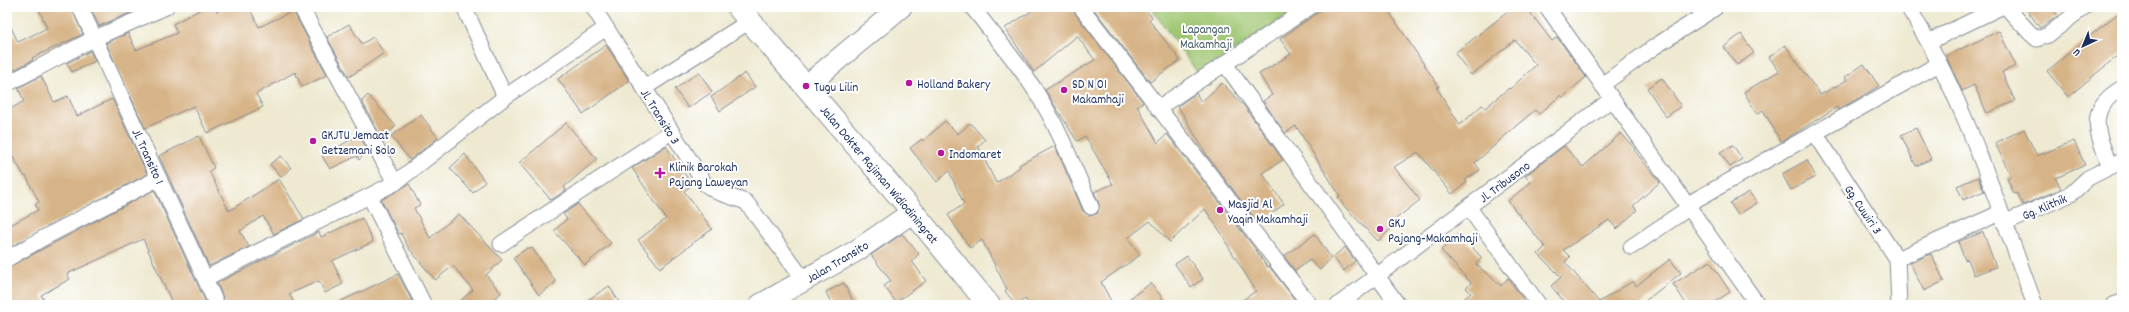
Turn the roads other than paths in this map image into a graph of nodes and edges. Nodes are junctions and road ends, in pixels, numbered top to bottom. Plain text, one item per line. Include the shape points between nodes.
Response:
1 (80, 7) edge
2 (166, 7) edge
3 (301, 7) edge
4 (464, 7) edge
5 (593, 7) edge
6 (901, 7) edge
7 (972, 7) edge
8 (1081, 7) edge
9 (1310, 7) edge
10 (1908, 7) edge
11 (2001, 7) edge
12 (2006, 7) edge
13 (2084, 7) edge
14 (1715, 8) dead end
15 (1554, 9) edge
16 (744, 14) edge
17 (606, 28) junction
18 (95, 38) junction
19 (1928, 42) junction
20 (1225, 64) junction
21 (1938, 64) junction
22 (7, 84) edge
23 (1602, 85) junction
24 (806, 86) junction
25 (644, 88) junction
26 (2122, 88) edge
27 (505, 97) junction
28 (1612, 99) junction
29 (1158, 108) junction
30 (671, 132) junction
31 (1815, 133) junction
32 (2116, 164) edge
33 (159, 178) junction
34 (395, 183) junction
35 (370, 197) junction
36 (1689, 206) junction
37 (1091, 207) dead end
38 (1469, 208) junction
39 (913, 212) junction
40 (2002, 218) junction
41 (501, 244) dead end
42 (1631, 247) dead end
43 (7, 259) edge
44 (1897, 259) junction
45 (1378, 276) junction
46 (206, 278) junction
47 (804, 280) junction
48 (2122, 302) edge
49 (217, 305) edge
50 (424, 305) edge
51 (760, 305) edge
52 (989, 305) edge
53 (1310, 305) edge
54 (1338, 305) edge
55 (1398, 305) edge
56 (1539, 305) edge
57 (1758, 305) edge
58 (1899, 305) edge
59 (2035, 305) edge
60 (2113, 305) edge

1 - 18 street, Jl. Transito 1
2 - 18 street
3 - 34 street
4 - 27 street
5 - 17 street, Jl. Transito 3
6 - 24 main road
7 - 37 street via 1044,104
8 - 29 street
9 - 20 street
10 - 19 street
11 - 19 street
12 - 13 street via 2037,39 2048,35
14 - 23 street via 1665,39
15 - 23 street
16 - 24 main road, Jalan Dokter Rajiman Widiodiningrat
16 - 25 street
17 - 25 street, Jl. Transito 3
17 - 27 street
18 - 22 street
18 - 33 street, Jl. Transito 1
19 - 21 street
20 - 29 street
20 - 45 street
21 - 31 street
21 - 40 street via 1970,133
23 - 28 street
24 - 39 main road, Jalan Dokter Rajiman Widiodiningrat
25 - 30 street, Jl. Transito 3
26 - 32 street via 2101,105 2097,119 2097,128
27 - 34 street
28 - 36 street
28 - 38 street, Jl. Tribusono
29 - 53 street
30 - 41 street
30 - 47 street, Jl. Transito 3 via 705,184 717,192 746,202
31 - 36 street
31 - 44 street, Gg. Cuwiri 3
32 - 40 street, Gg. Klithik via 2088,178 2071,194
33 - 43 street via 44,237
33 - 46 street, Jl. Transito 1
34 - 35 street
35 - 46 street
35 - 50 street
36 - 42 street
36 - 57 street
38 - 45 street, Jl. Tribusono
38 - 56 street
39 - 47 main road, Jalan Transito via 856,251
39 - 52 main road, Jalan Dokter Rajiman Widiodiningrat
40 - 44 street, Gg. Klithik
40 - 59 street
44 - 58 street
45 - 54 street, Jl. Tribusono
45 - 55 street
46 - 49 street, Jl. Transito 1
47 - 51 main road, Jalan Transito
48 - 60 street

